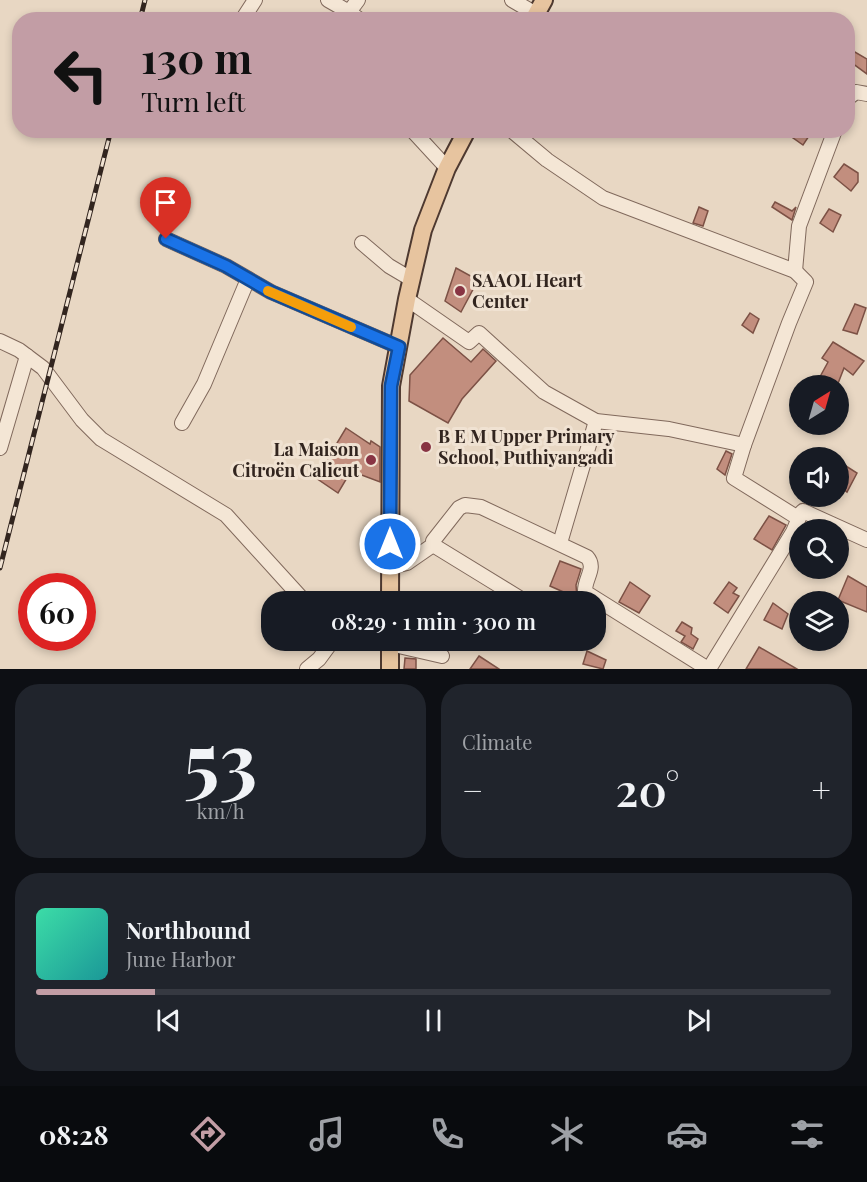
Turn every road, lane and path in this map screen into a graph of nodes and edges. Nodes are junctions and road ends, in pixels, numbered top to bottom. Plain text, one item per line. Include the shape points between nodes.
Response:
1 (327, 0) edge
2 (512, 0) edge
3 (538, 11) edge
4 (348, 12) edge
5 (419, 138) edge
6 (463, 138) edge
7 (521, 138) edge
8 (832, 138) edge
9 (447, 168) junction
10 (166, 239) dead end
11 (362, 243) dead end
12 (795, 271) junction
13 (248, 279) junction
14 (411, 279) junction
15 (407, 299) junction
16 (0, 341) edge
17 (399, 347) junction
18 (27, 357) junction
19 (596, 420) junction
20 (182, 423) dead end
21 (744, 445) junction
22 (0, 448) edge
23 (798, 518) junction
24 (867, 540) edge
25 (560, 543) junction
26 (433, 545) junction
27 (390, 567) junction
28 (294, 591) edge
29 (390, 591) edge
30 (508, 591) edge
31 (325, 651) edge
32 (389, 651) edge
33 (423, 651) edge
34 (442, 656) dead end
35 (307, 669) edge
36 (390, 669) edge
37 (708, 669) edge

1 - 4 street
2 - 3 street
5 - 9 street
6 - 9 main road
7 - 12 street via 603,198
8 - 12 street via 799,226
9 - 14 main road via 423,230
10 - 13 street
11 - 14 street
12 - 21 street via 806,282
13 - 17 street
13 - 20 street via 204,384
14 - 15 main road
15 - 17 main road
15 - 19 street via 469,342 479,333 544,392
16 - 18 street
17 - 27 main road via 391,386
18 - 22 street
18 - 28 street via 49,374 101,439 226,516
19 - 21 street via 669,429
19 - 25 street
21 - 23 street via 734,478
23 - 24 street via 803,511
23 - 37 street
25 - 26 street via 481,507 465,505 452,516
25 - 37 street via 591,561 585,592
26 - 27 street via 407,563
26 - 30 street
27 - 29 main road
31 - 35 street
32 - 36 main road
33 - 34 street

